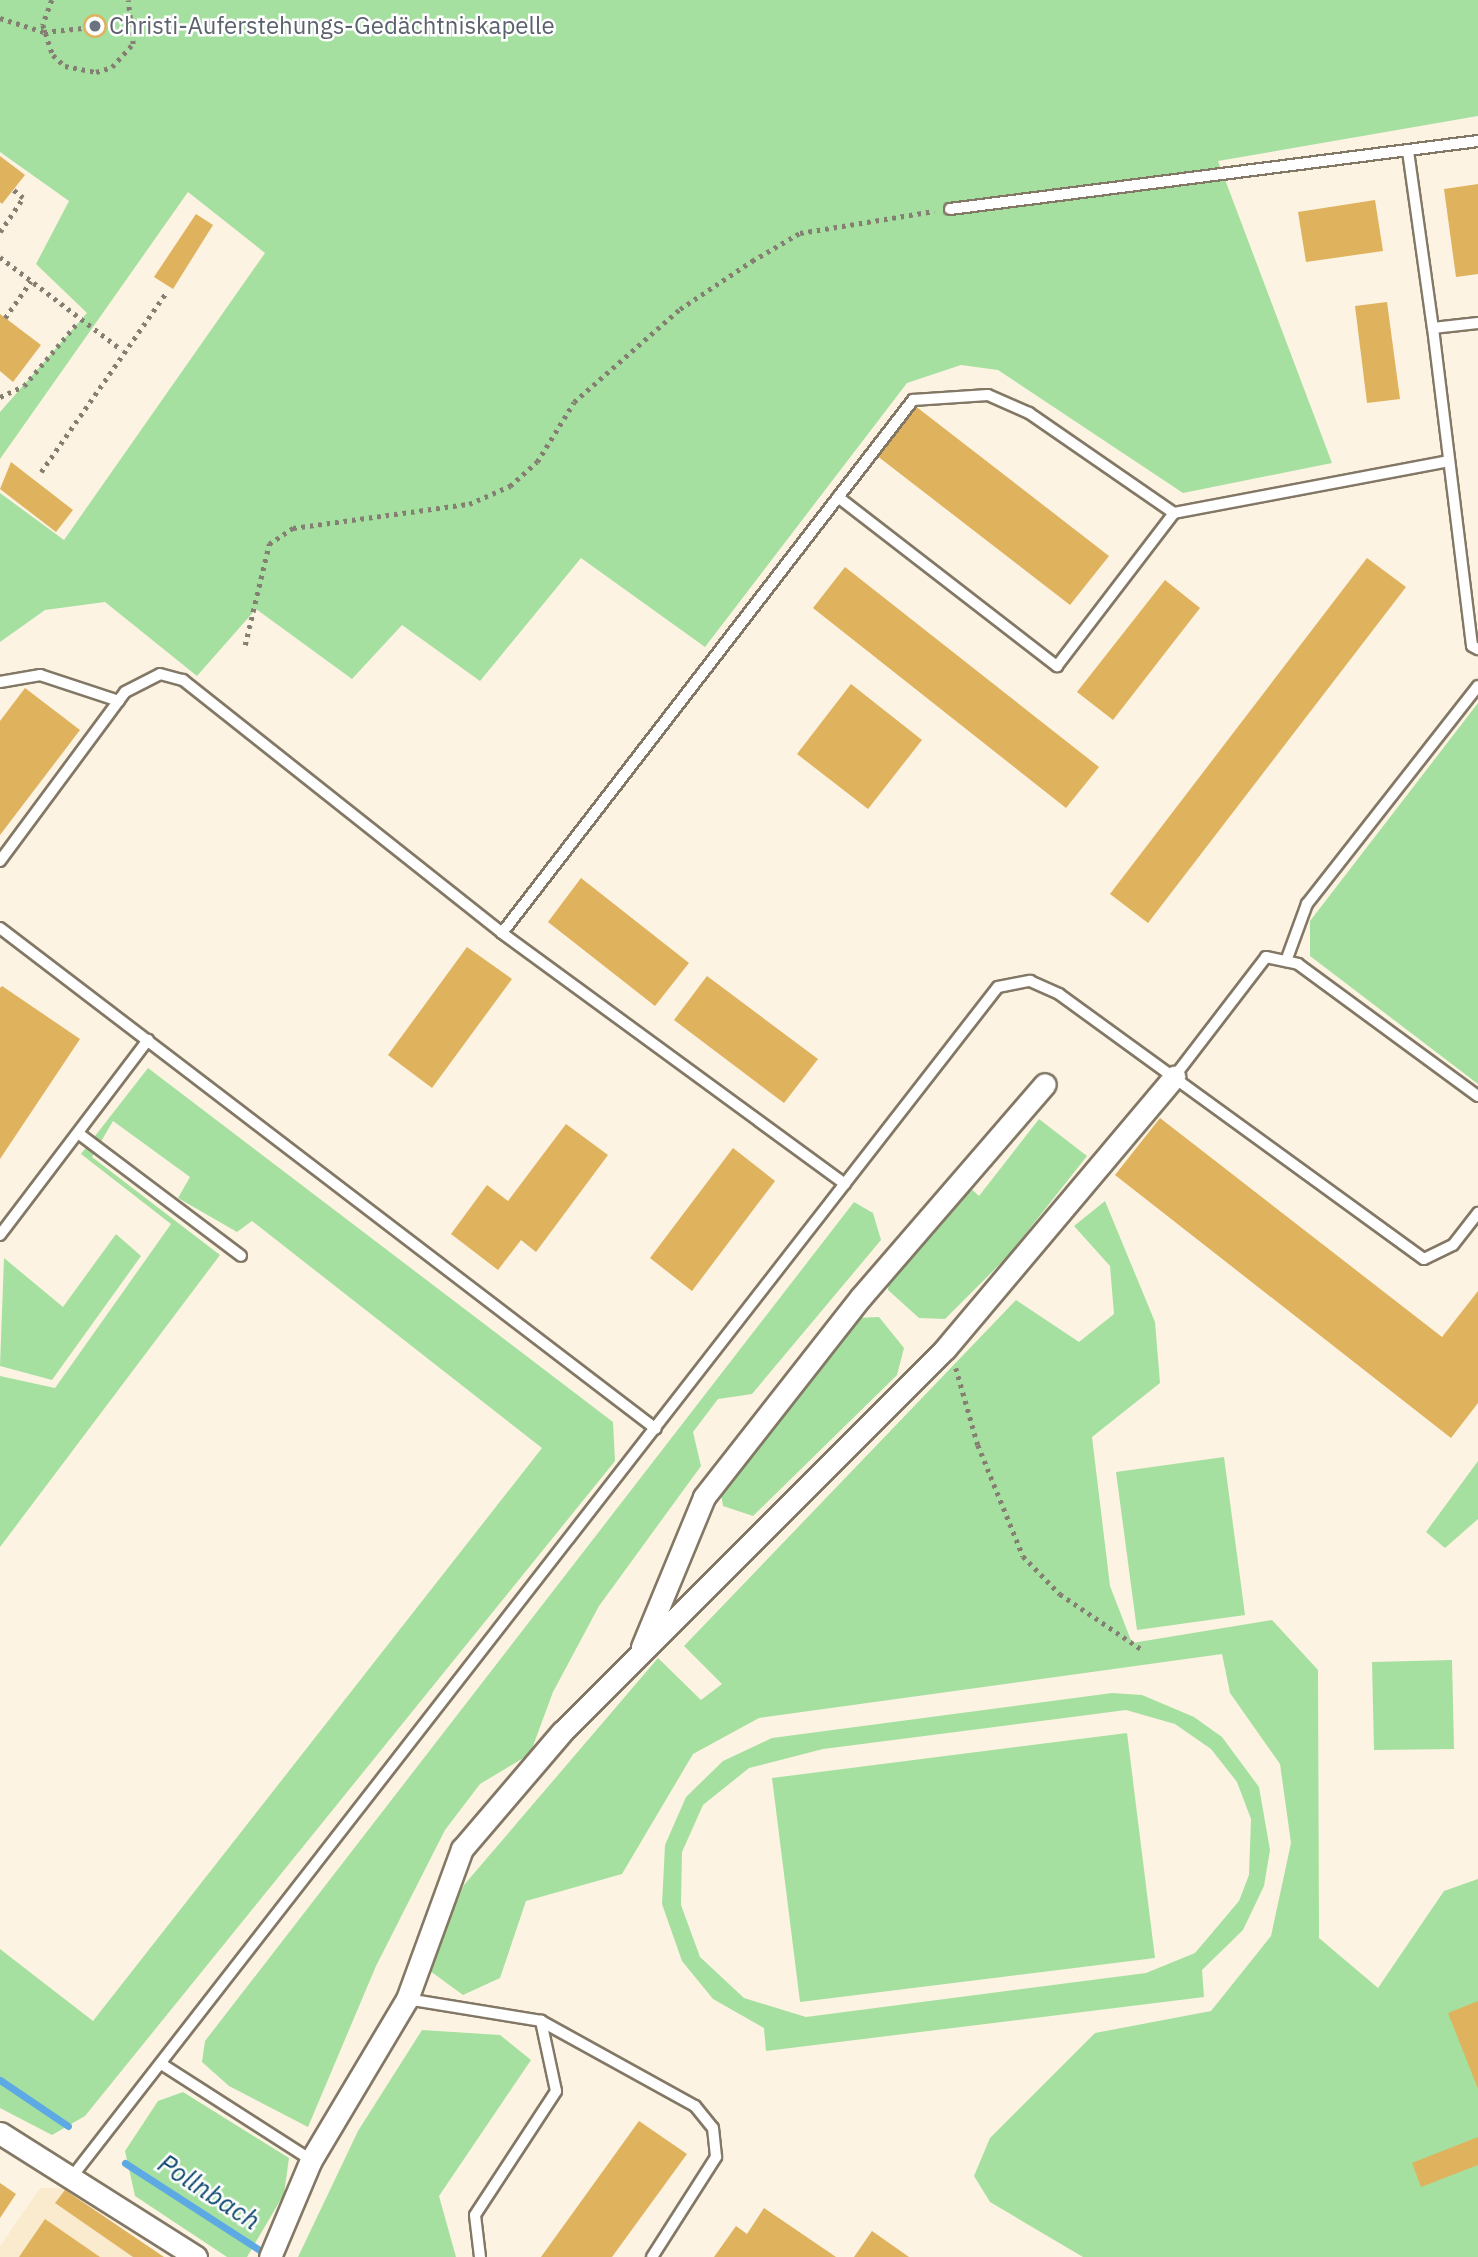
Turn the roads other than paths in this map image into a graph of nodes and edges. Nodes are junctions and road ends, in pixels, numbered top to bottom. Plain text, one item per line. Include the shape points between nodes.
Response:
1 (1478, 141) edge
2 (1408, 151) junction
3 (950, 209) road end
4 (1478, 323) edge
5 (1433, 328) junction
6 (1448, 461) junction
7 (838, 497) junction
8 (1174, 513) junction
9 (1478, 649) edge
10 (0, 682) edge
11 (1478, 687) edge
12 (118, 701) junction
13 (0, 861) edge
14 (0, 928) edge
15 (502, 933) junction
16 (1286, 961) junction
17 (148, 1040) junction
18 (1174, 1077) junction
19 (1045, 1084) dead end
20 (1478, 1096) edge
21 (78, 1133) junction
22 (845, 1184) junction
23 (1478, 1213) edge
24 (0, 1235) edge
25 (241, 1256) dead end
26 (656, 1429) junction
27 (638, 1656) junction
28 (407, 1999) junction
29 (541, 2021) junction
30 (163, 2065) junction
31 (0, 2133) edge
32 (311, 2160) junction
33 (71, 2179) junction
34 (273, 2249) edge
35 (196, 2257) edge
36 (480, 2257) edge
37 (652, 2257) edge

1 - 2 lane
2 - 3 lane
2 - 5 lane
4 - 5 lane
5 - 6 lane
6 - 8 lane
6 - 9 lane via 1472,646
7 - 8 lane via 913,400 988,395 1029,413
7 - 8 lane via 1057,666
7 - 15 lane
10 - 12 lane via 40,675
11 - 16 lane via 1465,695 1307,904
12 - 13 lane
12 - 15 lane via 160,674 183,680
14 - 17 lane
15 - 22 lane
16 - 18 lane via 1266,957
16 - 20 lane
17 - 21 lane
17 - 26 lane
18 - 22 lane via 1059,993 1030,981 998,987
18 - 23 lane via 1424,1259 1453,1245
18 - 27 street via 945,1349
19 - 27 street via 860,1297 704,1497
21 - 24 lane
21 - 25 lane
22 - 26 lane
26 - 30 lane
27 - 28 street via 562,1732 462,1849
28 - 29 lane
28 - 32 street
29 - 36 lane via 556,2091 475,2216
29 - 37 lane via 695,2106 713,2128 716,2157 702,2187
30 - 32 lane
30 - 33 lane
31 - 33 street
32 - 34 street
33 - 35 street

